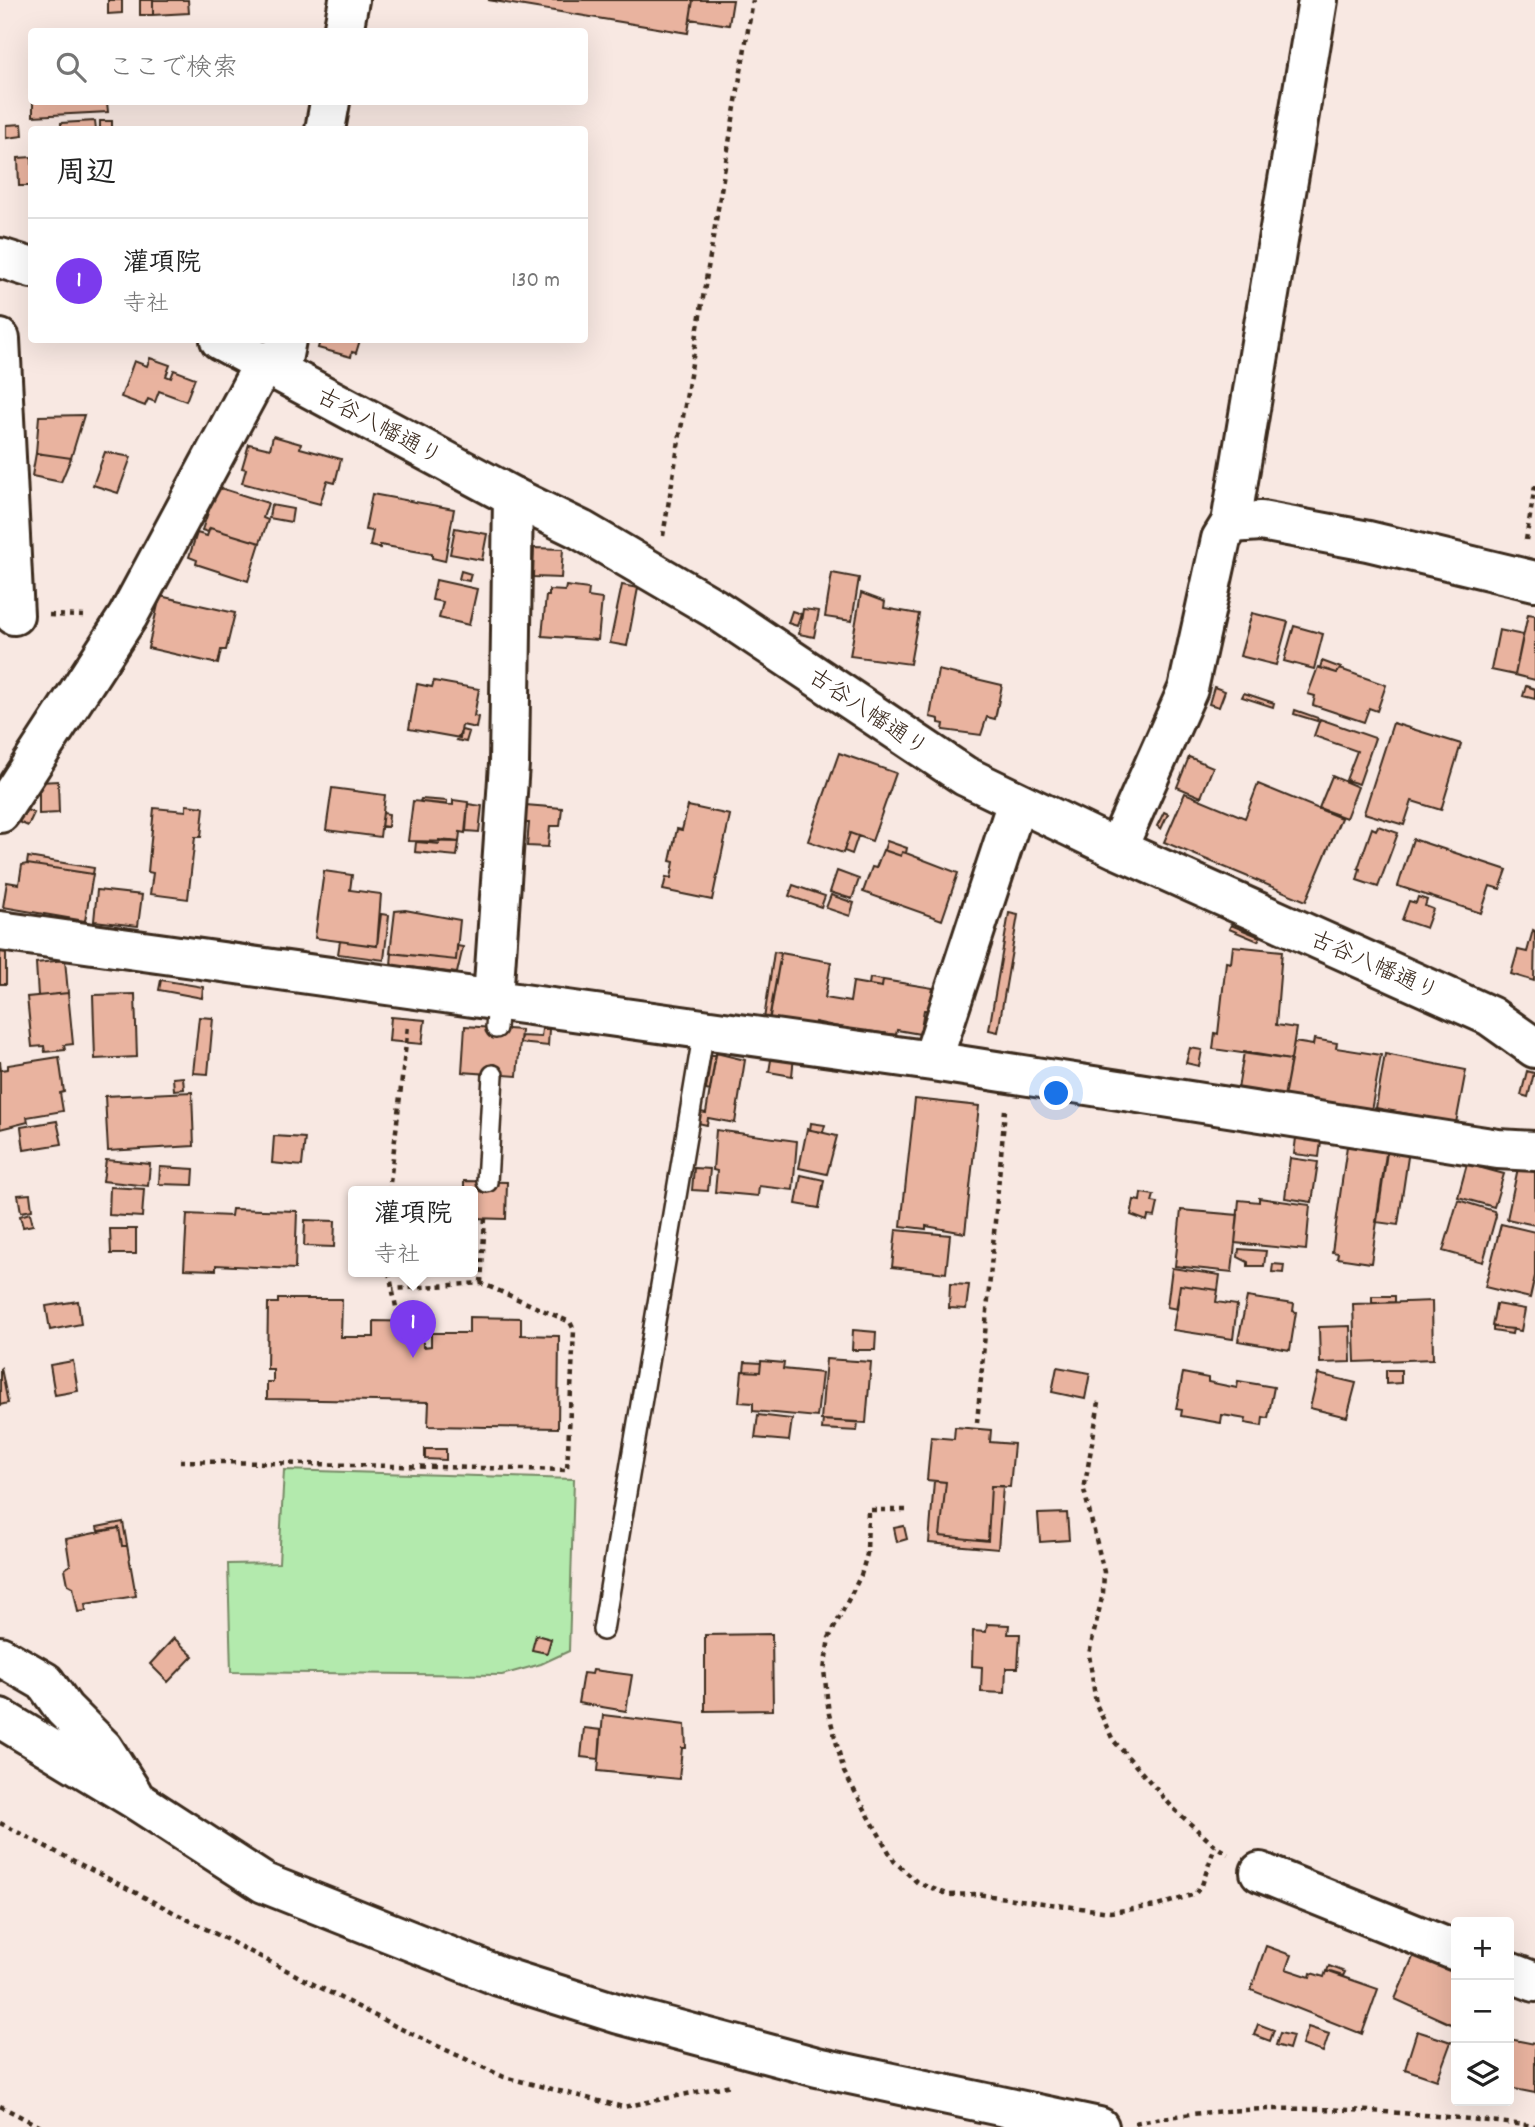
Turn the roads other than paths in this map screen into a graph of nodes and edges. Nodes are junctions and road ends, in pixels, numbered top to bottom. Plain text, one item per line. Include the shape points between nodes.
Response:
1 (349, 0) edge
2 (1318, 0) edge
3 (344, 28) edge
4 (329, 105) edge
5 (326, 126) edge
6 (0, 258) edge
7 (28, 267) edge
8 (0, 339) edge
9 (230, 343) edge
10 (277, 357) edge
11 (513, 497) junction
12 (1231, 523) junction
13 (1527, 579) edge
14 (13, 615) road end
15 (1017, 802) junction
16 (0, 813) edge
17 (1117, 849) junction
18 (0, 931) edge
19 (496, 1009) junction
20 (704, 1030) junction
21 (1535, 1048) edge
22 (932, 1061) junction
23 (494, 1075) dead end
24 (1535, 1151) edge
25 (487, 1182) dead end
26 (603, 1630) dead end
27 (0, 1656) edge
28 (0, 1718) edge
29 (136, 1800) junction
30 (1260, 1872) road end
31 (1451, 1949) edge
32 (1514, 1974) edge
33 (1535, 1982) edge
34 (1113, 2126) edge

1 - 3 street
2 - 12 street
4 - 5 street
6 - 7 street
8 - 14 street
9 - 10 street, 古谷八幡通り
10 - 11 street, 古谷八幡通り
10 - 16 street via 128,616
11 - 15 street, 古谷八幡通り via 581,530 714,608 965,776
11 - 19 street via 509,764
12 - 13 street via 1261,521 1341,536
12 - 17 street via 1221,539 1188,689
15 - 17 street, 古谷八幡通り
15 - 22 street
17 - 21 street, 古谷八幡通り via 1490,1016
18 - 19 street via 412,989
19 - 20 street
20 - 22 street
20 - 26 lane
22 - 24 street
23 - 25 lane
27 - 29 street via 45,1682 64,1709 103,1748
28 - 29 street
29 - 34 street via 264,1883 499,1976 619,2014 817,2067
30 - 31 street
32 - 33 street

